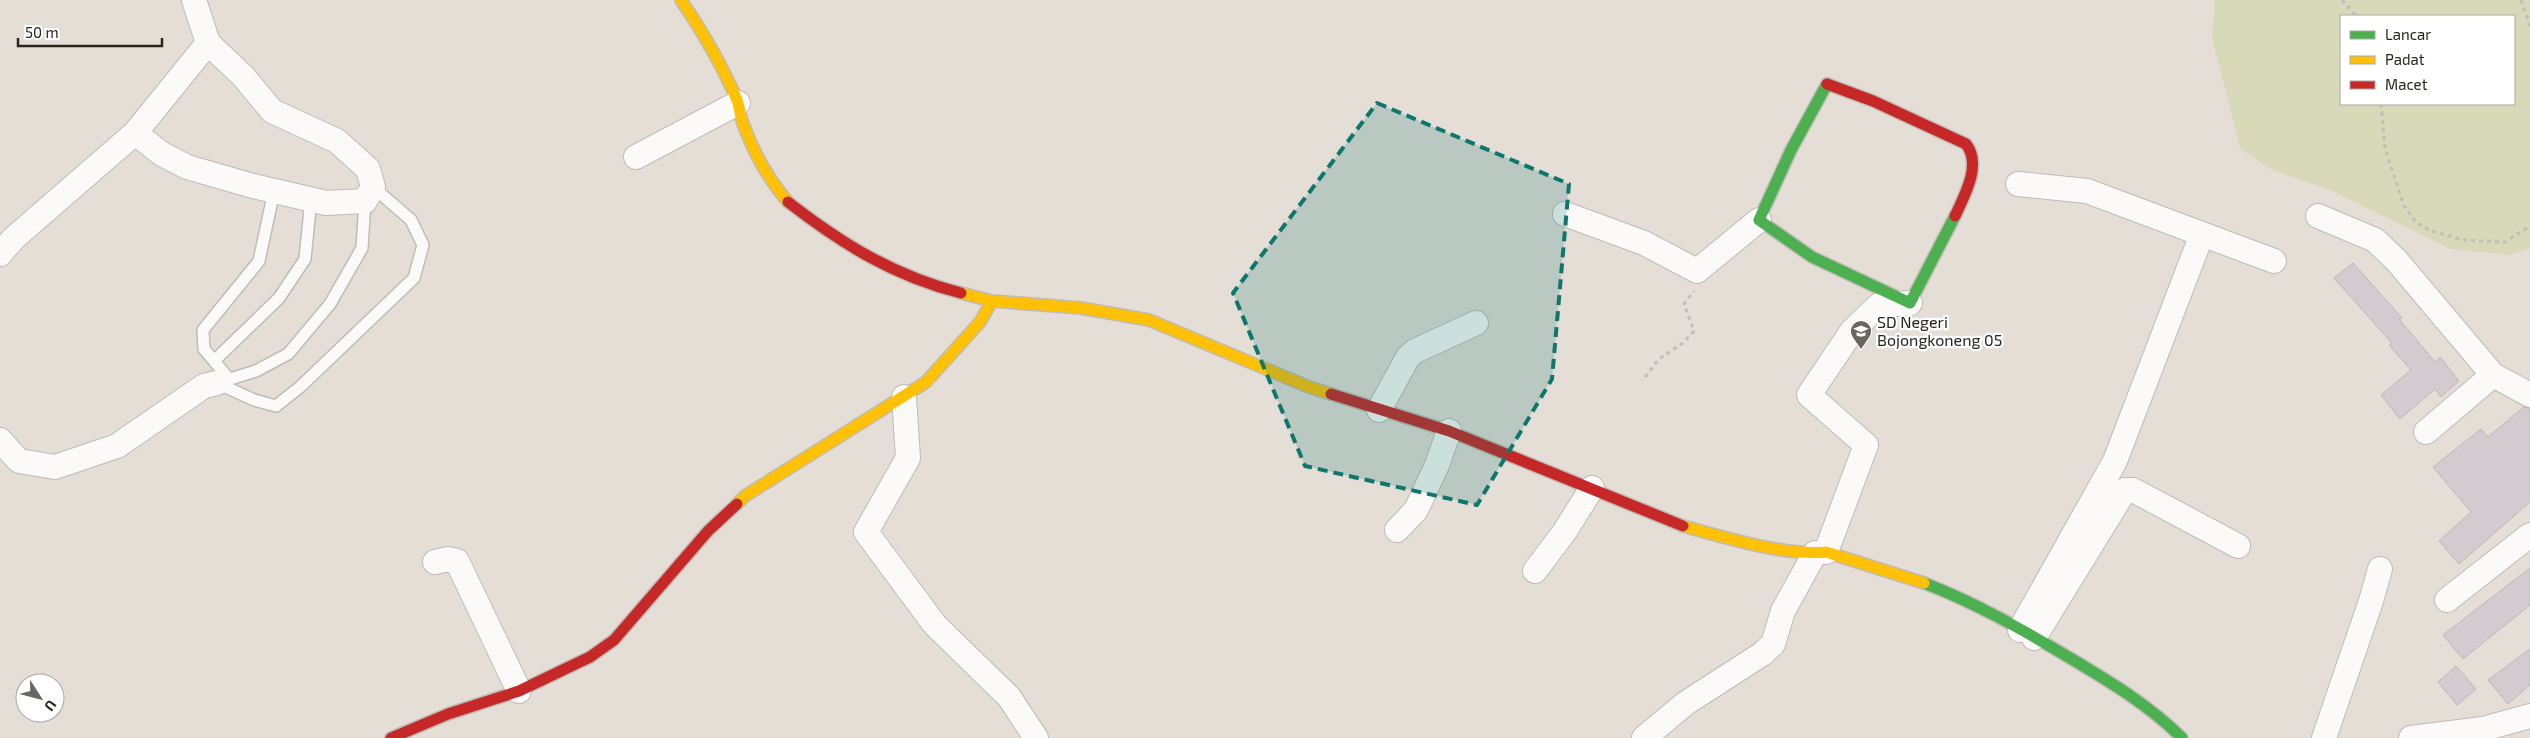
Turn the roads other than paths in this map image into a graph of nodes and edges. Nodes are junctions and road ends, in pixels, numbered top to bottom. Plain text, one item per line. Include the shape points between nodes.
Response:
1 (194, 0) edge
2 (681, 0) edge
3 (208, 43) junction
4 (738, 104) junction
5 (135, 133) junction
6 (636, 157) dead end
7 (2018, 184) dead end
8 (274, 191) junction
9 (369, 194) junction
10 (311, 200) junction
11 (1566, 214) dead end
12 (2318, 216) dead end
13 (1759, 220) junction
14 (2202, 234) junction
15 (0, 254) edge
16 (2274, 261) dead end
17 (992, 301) junction
18 (1910, 303) junction
19 (1476, 323) dead end
20 (220, 374) junction
21 (2493, 375) junction
22 (2530, 395) edge
23 (904, 397) junction
24 (1379, 410) junction
25 (1449, 431) junction
26 (2426, 432) dead end
27 (0, 440) edge
28 (1592, 488) junction
29 (1397, 530) dead end
30 (2530, 534) edge
31 (2238, 546) dead end
32 (1821, 552) junction
33 (435, 562) dead end
34 (2380, 568) dead end
35 (1535, 571) dead end
36 (2447, 600) dead end
37 (2027, 634) junction
38 (518, 691) junction
39 (2530, 716) edge
40 (391, 738) edge
41 (1036, 738) edge
42 (1644, 738) edge
43 (2182, 738) edge
44 (2324, 738) edge
45 (2412, 738) edge

1 - 3 street
2 - 4 street via 714,54
3 - 5 street
3 - 9 street via 244,76 272,111 337,141 368,169
4 - 6 street
4 - 17 street via 755,153 772,184 788,202 846,245 879,263 956,292
5 - 8 street via 162,154 187,167
5 - 15 street via 14,238
7 - 14 street via 2087,191
8 - 10 street
8 - 20 lane via 259,261 203,330 204,349
9 - 10 street via 326,203
9 - 20 lane via 362,248 330,304 288,354 256,371
9 - 20 lane via 411,220 423,245 414,278 276,406 254,400
10 - 20 lane via 305,259
11 - 13 street via 1644,244 1697,271
12 - 21 street via 2375,240 2396,260
13 - 18 street via 1777,236 1831,269
13 - 18 street via 1791,150 1827,84 1873,101 1966,144 1973,157 1972,174 1956,214
14 - 16 street
14 - 37 street via 2115,460
17 - 23 street via 980,322 939,369
17 - 24 street via 1081,308 1149,320 1309,387
18 - 32 street via 1879,305 1852,330 1809,395 1866,445
19 - 24 street via 1408,357
20 - 27 street via 117,446 55,467 19,461
21 - 22 street
21 - 26 street
23 - 38 street via 745,496 708,531 614,640 590,657
23 - 41 street via 908,458 866,532 935,625 1009,697
24 - 25 street
25 - 28 street
25 - 29 street via 1416,510
28 - 32 street via 1699,531 1773,547
28 - 35 street via 1566,532
30 - 36 street
31 - 37 street via 2133,490 2125,490
32 - 37 street via 1904,575 1953,594
32 - 42 street via 1783,611 1773,644 1686,703
33 - 38 street via 448,559 457,562
34 - 44 street
37 - 43 street via 2128,691
38 - 40 street via 448,714
39 - 45 street via 2483,729

